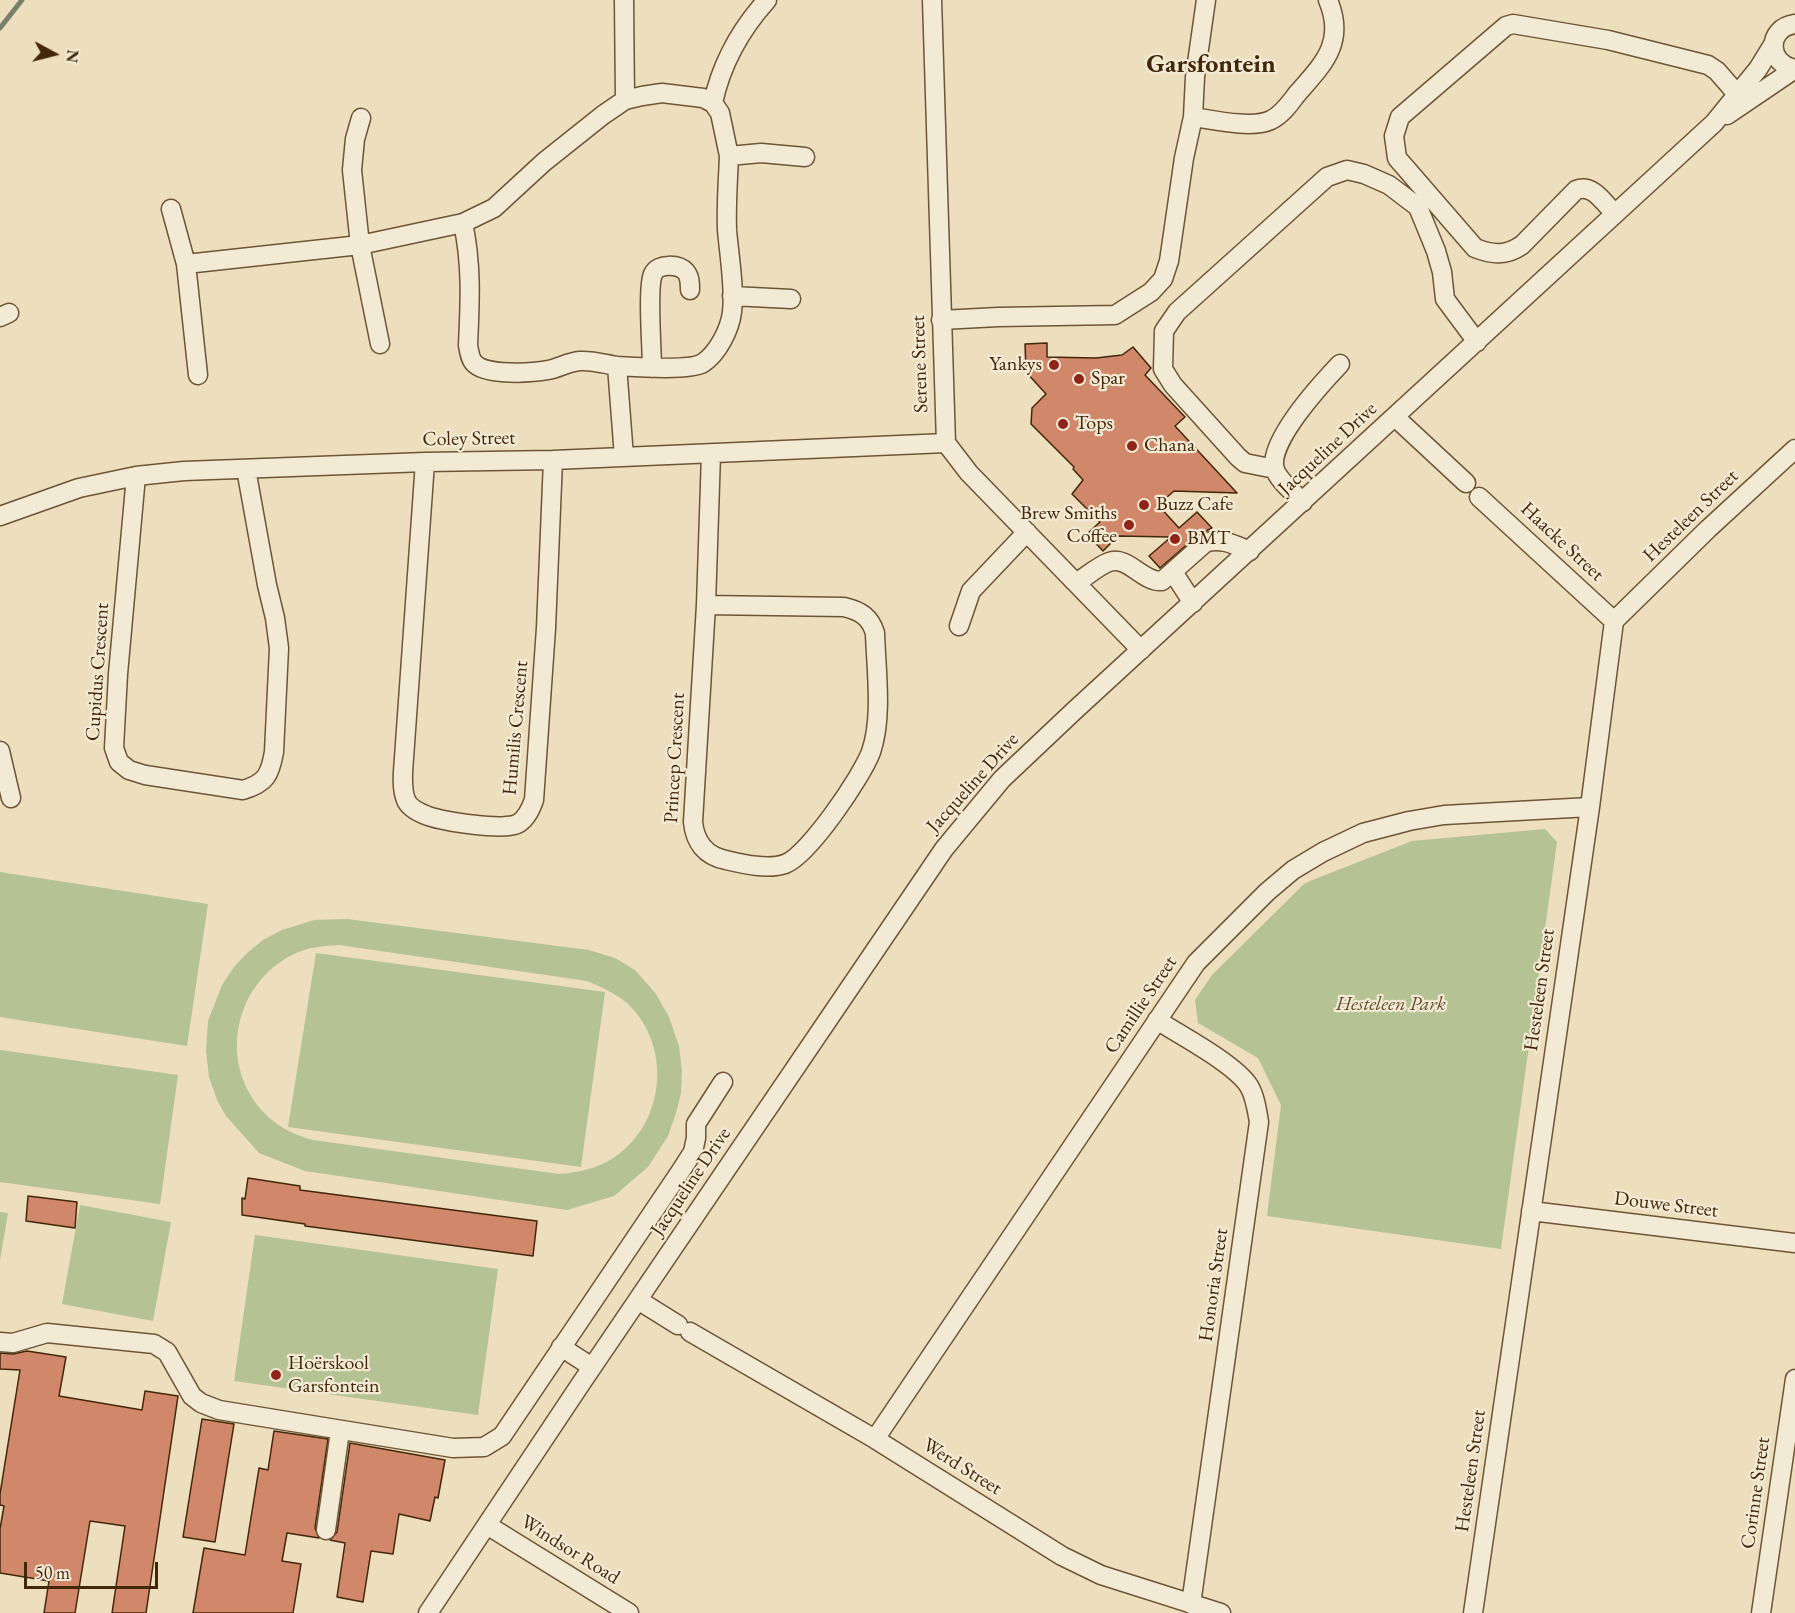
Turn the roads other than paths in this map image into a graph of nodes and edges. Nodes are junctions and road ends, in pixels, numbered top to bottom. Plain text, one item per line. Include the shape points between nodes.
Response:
1 (624, 0) edge
2 (767, 0) edge
3 (932, 0) edge
4 (1206, 0) edge
5 (1328, 0) edge
6 (1794, 24) edge
7 (1774, 43) junction
8 (1795, 69) edge
9 (1737, 94) junction
10 (625, 100) junction
11 (713, 103) junction
12 (1193, 117) junction
13 (361, 118) dead end
14 (1714, 123) junction
15 (729, 156) junction
16 (805, 156) dead end
17 (171, 209) dead end
18 (1615, 214) junction
19 (463, 223) junction
20 (360, 245) junction
21 (186, 264) junction
22 (690, 290) dead end
23 (732, 296) junction
24 (791, 299) dead end
25 (941, 320) junction
26 (1477, 342) junction
27 (380, 344) dead end
28 (1340, 364) dead end
29 (617, 366) junction
30 (652, 368) junction
31 (198, 375) dead end
32 (1395, 417) junction
33 (946, 442) junction
34 (1795, 449) edge
35 (711, 454) junction
36 (624, 457) junction
37 (553, 460) junction
38 (425, 462) junction
39 (246, 469) junction
40 (1275, 469) junction
41 (136, 476) junction
42 (1466, 483) dead end
43 (1479, 497) dead end
44 (1303, 502) junction
45 (0, 516) edge
46 (1027, 532) junction
47 (1250, 551) junction
48 (1173, 572) junction
49 (1076, 583) junction
50 (1193, 603) junction
51 (706, 605) junction
52 (1614, 621) junction
53 (959, 626) dead end
54 (1141, 650) junction
55 (0, 751) edge
56 (11, 798) dead end
57 (1590, 807) junction
58 (1157, 1020) junction
59 (723, 1082) dead end
60 (1531, 1211) junction
61 (1795, 1243) edge
62 (638, 1300) junction
63 (0, 1342) edge
64 (561, 1347) junction
65 (592, 1367) junction
66 (1795, 1379) edge
67 (340, 1431) junction
68 (875, 1439) junction
69 (487, 1525) junction
70 (326, 1530) dead end
71 (1191, 1604) junction
72 (428, 1613) edge
73 (629, 1613) edge
74 (1221, 1613) edge
75 (1473, 1613) edge
76 (1761, 1613) edge

1 - 10 street
2 - 11 street via 753,16 722,70
3 - 25 street, Serene Street
4 - 12 street
5 - 12 street via 1334,28 1330,53 1279,115 1263,123
6 - 7 street, Jacqueline Drive via 1780,31
7 - 8 street via 1777,58
7 - 9 street, Jacqueline Drive
8 - 14 street, Jacqueline Drive
9 - 14 street, Jacqueline Drive
9 - 18 street via 1708,65 1608,40 1513,24 1400,117 1394,136 1398,158 1475,248 1501,254 1512,252 1582,188 1590,189
10 - 11 street via 662,93
10 - 19 street via 544,162 494,208
11 - 15 street via 720,113
12 - 25 street via 1170,261 1163,279 1151,292 1115,315
13 - 20 street via 352,170
14 - 18 street, Jacqueline Drive
15 - 16 street
15 - 23 street via 727,226
17 - 21 street
18 - 26 street, Jacqueline Drive
19 - 20 street
19 - 29 street via 469,251 468,345 474,364 501,372 550,370 578,361
20 - 21 street
20 - 27 street
21 - 31 street
22 - 30 street via 684,270 663,266 653,273
23 - 24 street
23 - 30 street via 732,313 722,342 702,364
25 - 33 street, Serene Street
26 - 32 street, Jacqueline Drive
26 - 40 street via 1445,299 1439,262 1418,207 1389,185 1364,174 1347,170 1327,177 1177,312 1164,331 1163,369 1173,385 1245,463
28 - 40 street via 1301,408 1275,454
29 - 30 street
29 - 36 street
32 - 42 street
32 - 44 street, Jacqueline Drive
33 - 35 street, Coley Street
33 - 46 street via 969,473
34 - 52 street, Hesteleen Street
35 - 36 street, Coley Street
35 - 51 street, Princep Crescent
36 - 37 street, Coley Street
37 - 38 street, Coley Street
37 - 38 street, Humilis Crescent via 534,800 518,824 504,828 429,816 406,801 404,758
38 - 39 street, Coley Street
39 - 41 street, Coley Street
39 - 41 street, Cupidus Crescent via 279,648 272,768 256,786 243,790 129,770 119,762 114,748
40 - 44 street
41 - 45 street, Coley Street via 79,488
43 - 52 street, Haacke Street
44 - 47 street, Jacqueline Drive
46 - 49 street
46 - 53 street via 971,591
47 - 48 street via 1212,540
47 - 50 street, Jacqueline Drive
48 - 49 street via 1154,582 1124,563 1110,562
48 - 50 street
49 - 54 street
50 - 54 street, Jacqueline Drive
51 - 51 street, Princep Crescent via 694,834 699,844 718,859 765,866 786,864 820,832 870,753 877,723 875,633 866,616 844,607
52 - 57 street, Hesteleen Street
54 - 62 street, Jacqueline Drive via 1002,779 944,849
55 - 56 street
57 - 58 street, Camillie Street via 1444,815 1363,833 1323,852 1293,870 1231,927 1196,963
57 - 60 street, Hesteleen Street
58 - 68 street, Camillie Street
58 - 71 street, Honoria Street via 1244,1079 1259,1122
59 - 64 street via 696,1124 693,1152
60 - 61 street, Douwe Street
60 - 75 street, Hesteleen Street
62 - 65 street, Jacqueline Drive
62 - 68 street, Werd Street
63 - 67 street via 13,1343 47,1333 154,1344 167,1353 192,1396 201,1403 219,1410
64 - 65 street
64 - 67 street via 502,1436 484,1447 453,1448
65 - 69 street, Jacqueline Drive
66 - 76 street, Corinne Street
67 - 70 street
68 - 71 street, Werd Street via 1071,1561 1101,1575
69 - 72 street, Jacqueline Drive
69 - 73 street, Windsor Road
71 - 74 street, Werd Street

